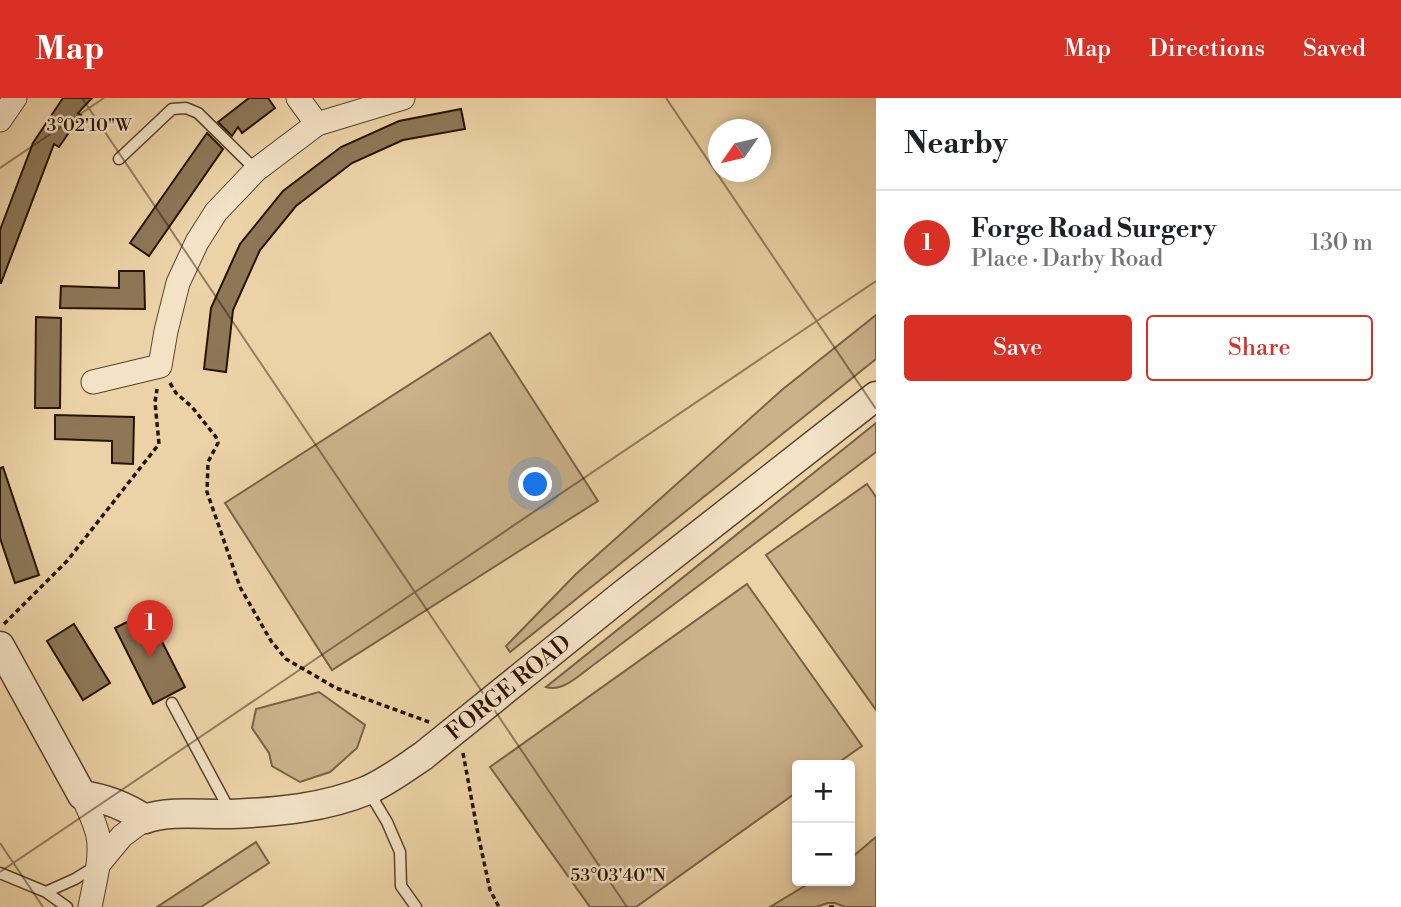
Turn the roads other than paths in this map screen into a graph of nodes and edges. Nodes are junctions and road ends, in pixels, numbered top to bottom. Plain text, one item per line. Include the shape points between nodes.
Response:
1 (15, 98) edge
2 (298, 98) edge
3 (403, 98) edge
4 (0, 120) edge
5 (317, 124) junction
6 (119, 159) dead end
7 (256, 170) junction
8 (93, 382) dead end
9 (876, 396) edge
10 (0, 646) edge
11 (172, 703) dead end
12 (367, 790) junction
13 (82, 795) junction
14 (231, 814) junction
15 (145, 819) junction
16 (98, 866) junction
17 (0, 873) edge
18 (46, 892) junction
19 (67, 907) edge
20 (90, 907) edge
21 (416, 907) edge

1 - 4 street
2 - 5 street
3 - 5 street
5 - 7 street
6 - 7 lane via 172,109 186,108 198,113
7 - 8 street via 216,212 197,242 178,283 160,366
9 - 12 street, FORGE ROAD via 423,756
10 - 13 street
11 - 14 lane
12 - 14 street, FORGE ROAD via 319,805
12 - 21 lane via 400,852 401,886
13 - 15 street via 134,811
13 - 16 street via 98,838
14 - 15 street, FORGE ROAD via 158,814
15 - 16 street via 122,836
16 - 18 lane
16 - 20 street
17 - 18 lane
18 - 19 lane

